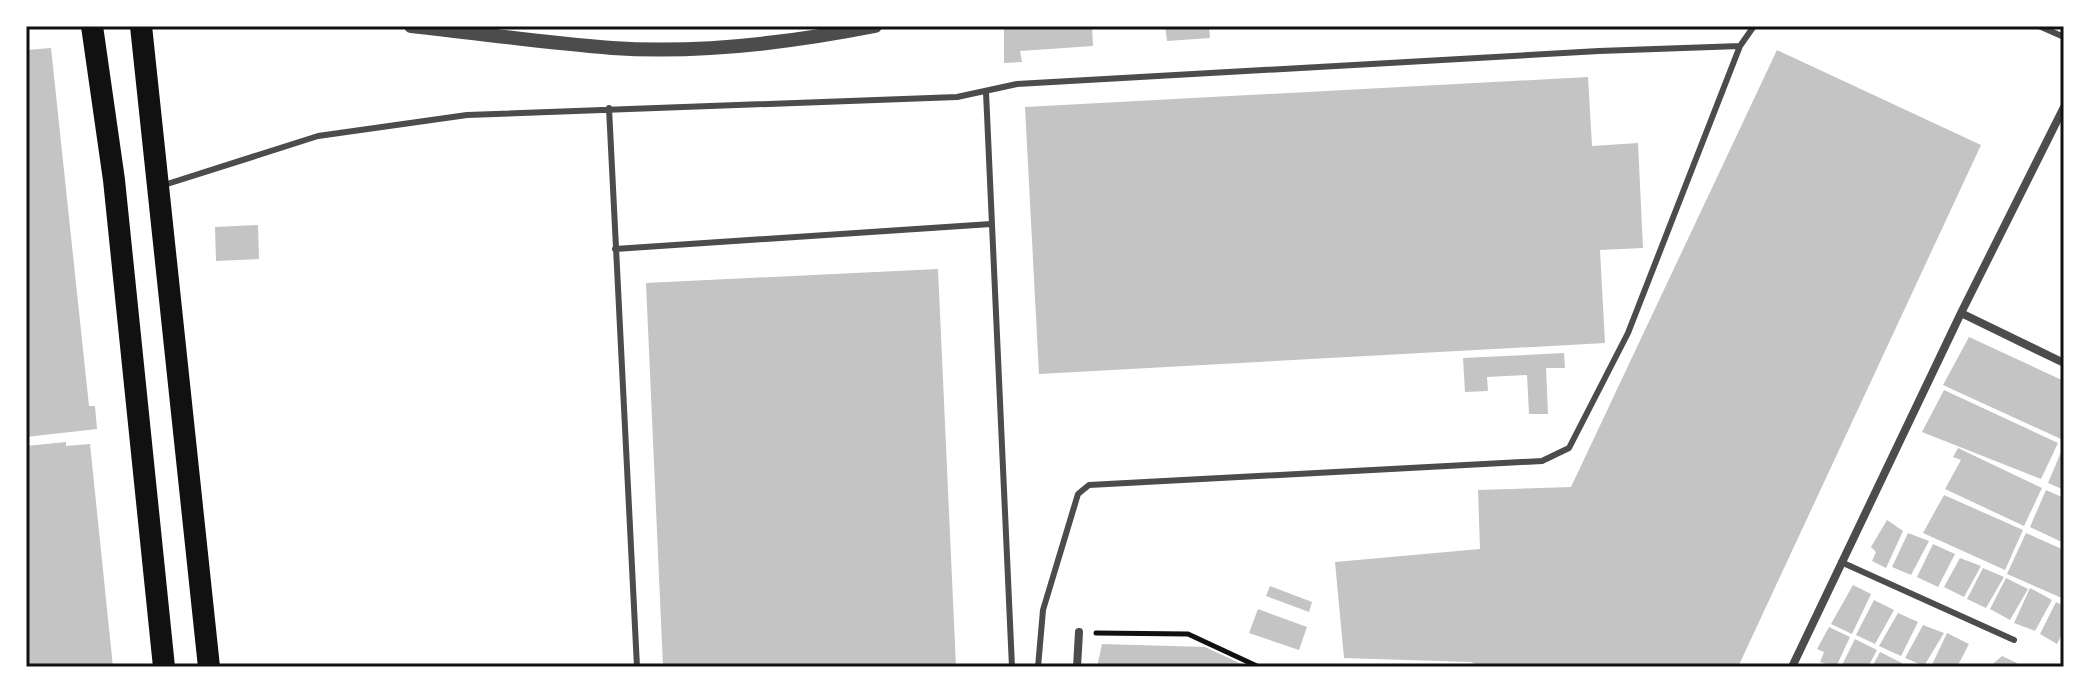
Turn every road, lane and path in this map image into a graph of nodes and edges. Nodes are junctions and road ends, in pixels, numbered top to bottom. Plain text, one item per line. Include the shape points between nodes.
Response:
1 (92, 26) edge
2 (141, 26) edge
3 (411, 26) edge
4 (875, 26) edge
5 (1754, 26) edge
6 (2039, 26) edge
7 (2064, 37) edge
8 (1740, 46) junction
9 (986, 92) junction
10 (2064, 107) edge
11 (609, 108) junction
12 (157, 187) junction
13 (991, 224) junction
14 (615, 249) junction
15 (1961, 313) junction
16 (2064, 363) edge
17 (1841, 562) junction
18 (1079, 632) joint
19 (2014, 640) dead end
20 (164, 667) edge
21 (209, 667) edge
22 (637, 667) edge
23 (1012, 667) edge
24 (1038, 667) edge
25 (1077, 667) edge
26 (1259, 667) edge
27 (1792, 667) edge

1 - 20 highway via 114,180
2 - 12 highway
3 - 4 street via 614,48 729,47
5 - 8 lane
6 - 7 lane
8 - 9 lane via 1017,84
8 - 24 lane via 1628,333 1569,448 1542,461 1089,485 1078,494 1043,610
9 - 11 lane
9 - 13 lane
10 - 15 street
11 - 12 lane via 467,115 318,136
11 - 14 lane
12 - 21 highway
13 - 14 lane
13 - 23 lane
14 - 22 lane
15 - 16 street
15 - 17 street
17 - 19 lane
17 - 27 street
18 - 25 street
18 - 26 path via 1188,634

